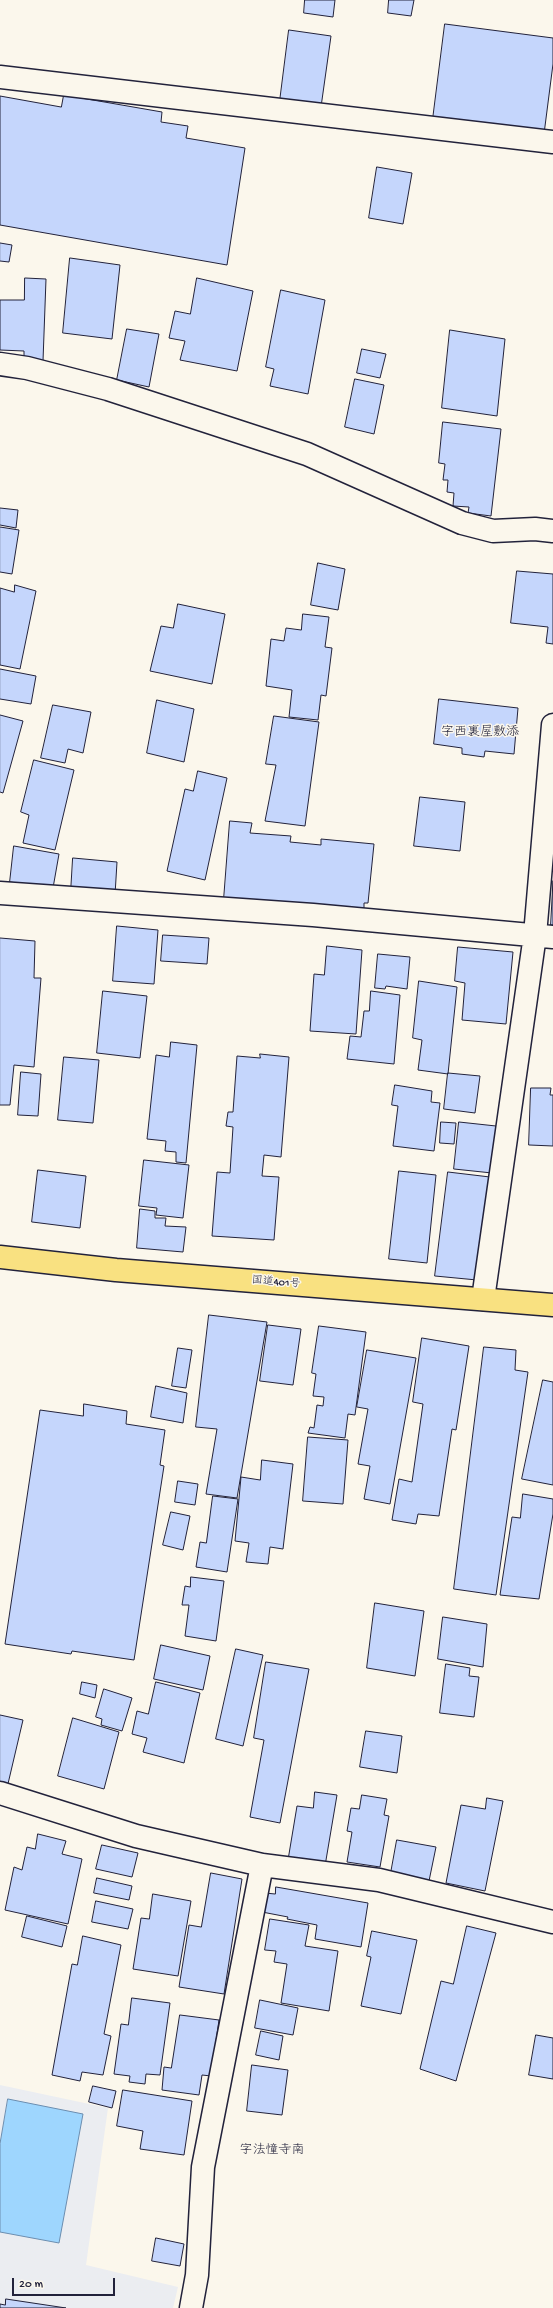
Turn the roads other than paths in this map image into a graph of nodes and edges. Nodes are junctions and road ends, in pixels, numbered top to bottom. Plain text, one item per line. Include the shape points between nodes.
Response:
1 (0, 77) edge
2 (553, 142) edge
3 (0, 364) edge
4 (553, 530) edge
5 (553, 725) edge
6 (0, 893) edge
7 (544, 936) edge
8 (0, 1257) edge
9 (484, 1299) junction
10 (553, 1305) edge
11 (0, 1793) edge
12 (262, 1865) junction
13 (553, 1922) edge
14 (191, 2308) edge

1 - 2 street
3 - 4 street via 108,389 306,454 462,522 493,531
5 - 7 street
6 - 7 street via 313,915
7 - 9 street
8 - 9 highway, 国道401号 via 116,1270
9 - 10 highway, 国道401号
11 - 12 street via 136,1836
12 - 13 street via 379,1880
12 - 14 street via 203,2167 197,2275

